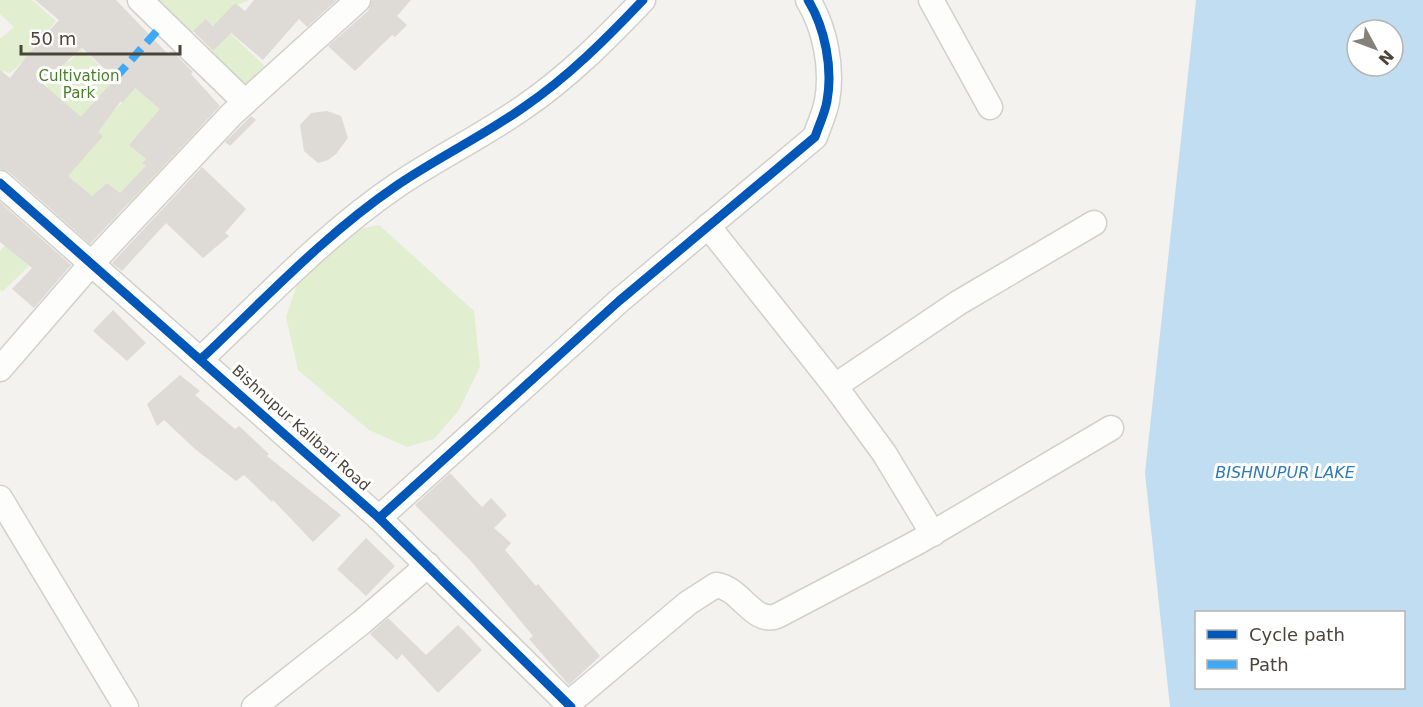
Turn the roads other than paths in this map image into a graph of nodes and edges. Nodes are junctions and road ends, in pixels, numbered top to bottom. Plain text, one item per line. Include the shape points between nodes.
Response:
1 (140, 0) edge
2 (358, 0) edge
3 (643, 0) edge
4 (808, 0) edge
5 (931, 0) edge
6 (245, 102) junction
7 (990, 107) dead end
8 (0, 183) edge
9 (1094, 223) dead end
10 (708, 226) junction
11 (91, 264) junction
12 (201, 359) junction
13 (0, 369) edge
14 (835, 386) junction
15 (1111, 428) dead end
16 (0, 498) edge
17 (380, 518) junction
18 (933, 534) junction
19 (428, 565) junction
20 (562, 704) edge
21 (126, 707) edge
22 (254, 707) edge

1 - 6 street
2 - 6 street
3 - 12 street via 575,67 525,107 397,185 354,217
4 - 10 street via 817,15 830,70 827,102 815,137
5 - 7 street
6 - 11 street
8 - 11 street, Bishnupur Kalibari Road
9 - 14 street via 958,303
10 - 14 street
10 - 17 street via 610,309
11 - 12 street, Bishnupur Kalibari Road
11 - 13 street
12 - 17 street, Bishnupur Kalibari Road
14 - 18 street via 884,453
15 - 18 street
16 - 21 street
17 - 19 street, Bishnupur Kalibari Road
18 - 20 street via 772,618 748,607 731,589 716,585
19 - 20 street, Bishnupur Kalibari Road
19 - 22 street

